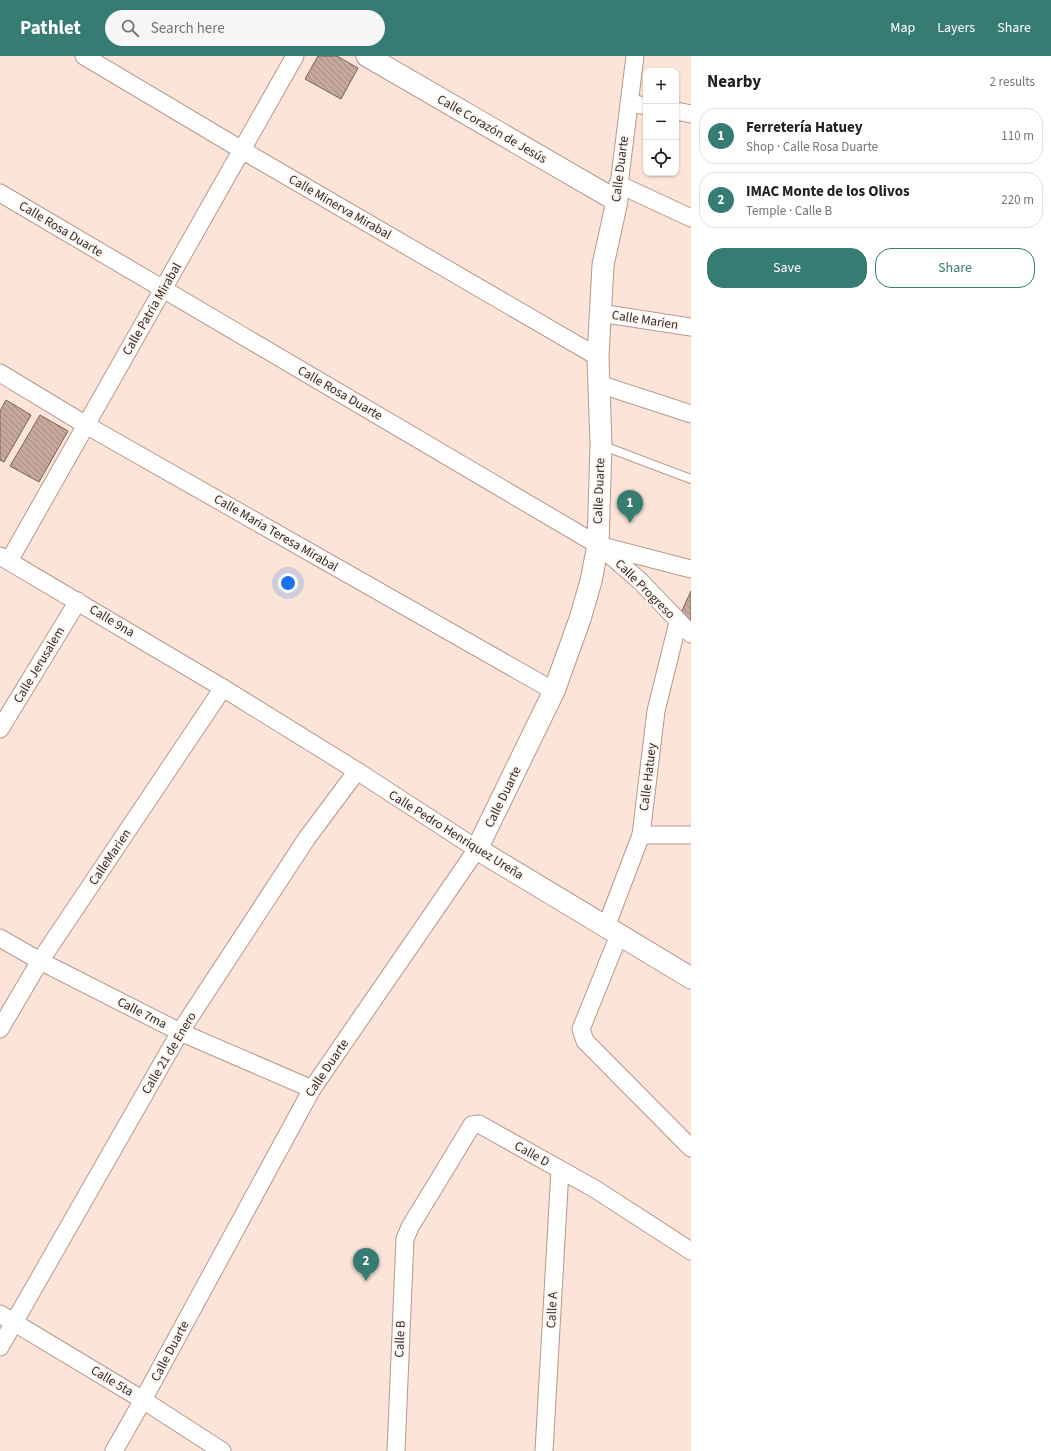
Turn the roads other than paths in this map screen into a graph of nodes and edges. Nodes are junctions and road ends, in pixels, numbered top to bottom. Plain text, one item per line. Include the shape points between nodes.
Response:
1 (84, 56) edge
2 (295, 56) edge
3 (367, 56) edge
4 (635, 56) edge
5 (629, 103) junction
6 (643, 105) edge
7 (679, 112) edge
8 (691, 114) edge
9 (242, 150) junction
10 (0, 193) edge
11 (617, 193) junction
12 (691, 218) edge
13 (163, 290) junction
14 (600, 313) junction
15 (691, 327) edge
16 (598, 357) junction
17 (0, 374) edge
18 (599, 384) junction
19 (691, 414) edge
20 (86, 425) junction
21 (601, 445) junction
22 (691, 479) edge
23 (598, 545) junction
24 (4, 558) edge
25 (691, 569) edge
26 (78, 601) junction
27 (678, 622) junction
28 (691, 634) edge
29 (223, 688) junction
30 (554, 691) junction
31 (0, 729) edge
32 (357, 771) junction
33 (641, 835) junction
34 (691, 835) edge
35 (478, 849) junction
36 (612, 931) junction
37 (0, 938) edge
38 (40, 961) junction
39 (691, 978) edge
40 (0, 1029) edge
41 (180, 1032) junction
42 (312, 1089) junction
43 (691, 1148) edge
44 (560, 1170) junction
45 (410, 1227) joint
46 (691, 1251) edge
47 (7, 1318) edge
48 (0, 1347) edge
49 (144, 1400) junction
50 (114, 1451) edge
51 (222, 1451) edge
52 (396, 1451) edge
53 (544, 1451) edge

1 - 9 street, Calle Minerva Mirabal
2 - 9 street, Calle Patria Mirabal
3 - 11 street, Calle Corazón de Jesús
4 - 5 street, Calle Duarte
5 - 6 street
5 - 11 street, Calle Duarte
7 - 8 street
9 - 13 street, Calle Patria Mirabal
9 - 16 street, Calle Minerva Mirabal
10 - 13 street, Calle Rosa Duarte
11 - 12 street
11 - 14 street, Calle Duarte via 603,265
13 - 20 street, Calle Patria Mirabal
13 - 23 street, Calle Rosa Duarte
14 - 15 street, Calle Marien
14 - 16 street, Calle Duarte
16 - 18 street, Calle Duarte
17 - 20 street, Calle Maria Teresa Mirabal
18 - 19 street
18 - 21 street, Calle Duarte
20 - 24 street, Calle Patria Mirabal
20 - 30 street, Calle Maria Teresa Mirabal
21 - 22 lane
21 - 23 street, Calle Duarte
23 - 25 street, Calle Rosa Duarte
23 - 27 street, Calle Progreso via 640,581
23 - 30 street, Calle Duarte via 580,619
24 - 26 street, Calle 9na
26 - 29 street, Calle 9na
26 - 31 street, Calle Jerusalem
27 - 28 street, Calle Progreso
27 - 33 street, Calle Hatuey via 656,711
29 - 32 street, Calle Pedro Henriquez Ureña
29 - 38 street, CalleMarien
30 - 35 street, Calle Duarte
32 - 35 street, Calle Pedro Henriquez Ureña
32 - 41 street, Calle 21 de Enero via 307,838
33 - 34 street
33 - 36 street, Calle Hatuey
35 - 36 street, Calle Pedro Henriquez Ureña
35 - 42 street, Calle Duarte
36 - 39 street, Calle Pedro Henriquez Ureña
36 - 43 street, Calle Hatuey via 581,1029 585,1041
37 - 38 street, Calle 7ma
38 - 40 street, CalleMarien
38 - 41 street, Calle 7ma
41 - 42 street, Calle 7ma
41 - 47 street, Calle 21 de Enero
42 - 49 street, Calle Duarte
44 - 45 street, Calle D via 479,1124 472,1126
44 - 46 street, Calle D via 595,1189
44 - 53 street, Calle A
45 - 52 street, Calle B via 404,1250
47 - 48 street, Calle 21 de Enero
47 - 49 street, Calle 5ta
49 - 50 street, Calle Duarte
49 - 51 street, Calle 5ta

